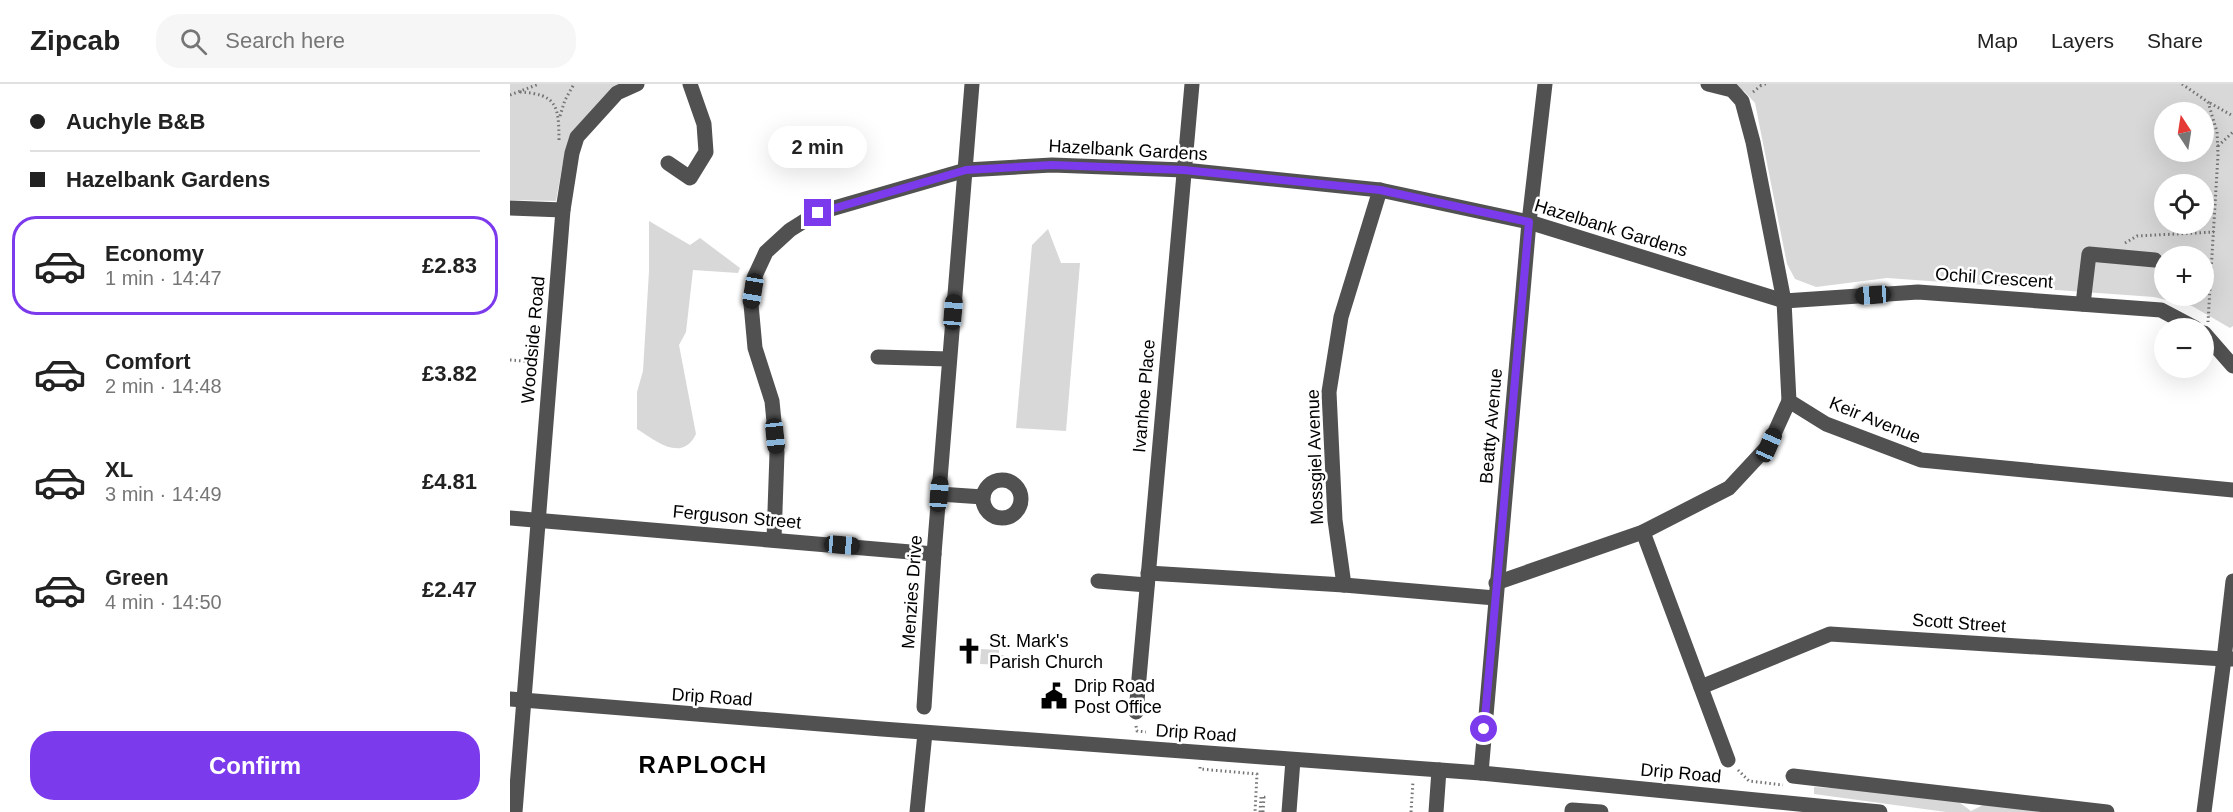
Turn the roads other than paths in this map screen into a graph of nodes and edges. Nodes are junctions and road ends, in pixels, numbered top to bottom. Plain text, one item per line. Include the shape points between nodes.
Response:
1 (637, 84) edge
2 (690, 84) edge
3 (972, 84) edge
4 (1192, 84) edge
5 (1545, 84) edge
6 (1708, 84) edge
7 (668, 163) dead end
8 (966, 170) junction
9 (1184, 170) junction
10 (1380, 190) junction
11 (510, 208) edge
12 (563, 210) junction
13 (1529, 222) junction
14 (2154, 260) edge
15 (1784, 301) junction
16 (2083, 304) junction
17 (2176, 318) edge
18 (2214, 346) edge
19 (878, 357) dead end
20 (949, 359) junction
21 (2233, 366) edge
22 (1789, 401) junction
23 (2233, 490) edge
24 (939, 494) junction
25 (982, 497) dead end
26 (510, 518) edge
27 (538, 520) junction
28 (1643, 532) junction
29 (774, 539) junction
30 (934, 554) junction
31 (1148, 579) junction
32 (2233, 580) edge
33 (1098, 581) dead end
34 (1344, 585) junction
35 (1495, 591) junction
36 (2229, 659) edge
37 (1701, 687) junction
38 (517, 699) edge
39 (924, 707) dead end
40 (1136, 712) dead end
41 (925, 733) junction
42 (1293, 760) junction
43 (1728, 760) road end
44 (1439, 770) junction
45 (1480, 773) junction
46 (1788, 781) road end
47 (514, 811) edge
48 (916, 812) edge
49 (1289, 812) edge
50 (1436, 812) edge
51 (1572, 812) edge
52 (1601, 812) edge
53 (1880, 812) edge
54 (2107, 812) edge
55 (2204, 812) edge

1 - 12 street, Woodside Road via 616,93 577,137
2 - 7 street via 704,124 706,152 690,177
3 - 8 street, Menzies Drive
4 - 9 street, Ivanhoe Place
5 - 13 street, Beatty Avenue
6 - 15 street via 1732,90 1742,101
8 - 9 street, Hazelbank Gardens via 1052,165
8 - 20 street, Menzies Drive
8 - 29 street, Hazelbank Gardens via 818,213 790,230 766,252 754,278 751,304 755,348 772,401 777,453
9 - 10 street, Hazelbank Gardens
9 - 31 street, Ivanhoe Place
10 - 13 street, Hazelbank Gardens
10 - 34 street, Mossgiel Avenue via 1341,317 1329,392 1335,520
11 - 12 street
12 - 27 street, Woodside Road
13 - 15 street, Hazelbank Gardens
13 - 35 street, Beatty Avenue
14 - 16 street via 2089,254
15 - 16 street, Ochil Crescent via 1918,292
15 - 22 street
16 - 17 street, Ochil Crescent via 2161,310
18 - 21 street, Ochil Crescent
19 - 20 street
20 - 24 street, Menzies Drive
22 - 23 street, Keir Avenue via 1826,424 1921,459
22 - 28 street via 1769,445 1729,488
24 - 25 street
24 - 30 street, Menzies Drive
26 - 27 street, Ferguson Street
27 - 29 street, Ferguson Street
27 - 38 street, Woodside Road
28 - 35 street
28 - 37 street
29 - 30 street, Ferguson Street
30 - 39 street, Menzies Drive
31 - 33 street
31 - 34 street
31 - 40 street, Ivanhoe Place
32 - 36 street
34 - 35 street
35 - 45 street, Beatty Avenue
36 - 37 street, Scott Street via 1830,634
36 - 55 street
37 - 43 street
38 - 41 street, Drip Road
38 - 47 street, Woodside Road
41 - 42 street, Drip Road
41 - 48 street
42 - 44 street, Drip Road
42 - 49 street
44 - 45 street, Drip Road
44 - 50 street
45 - 53 street, Drip Road
46 - 54 street
51 - 52 street

